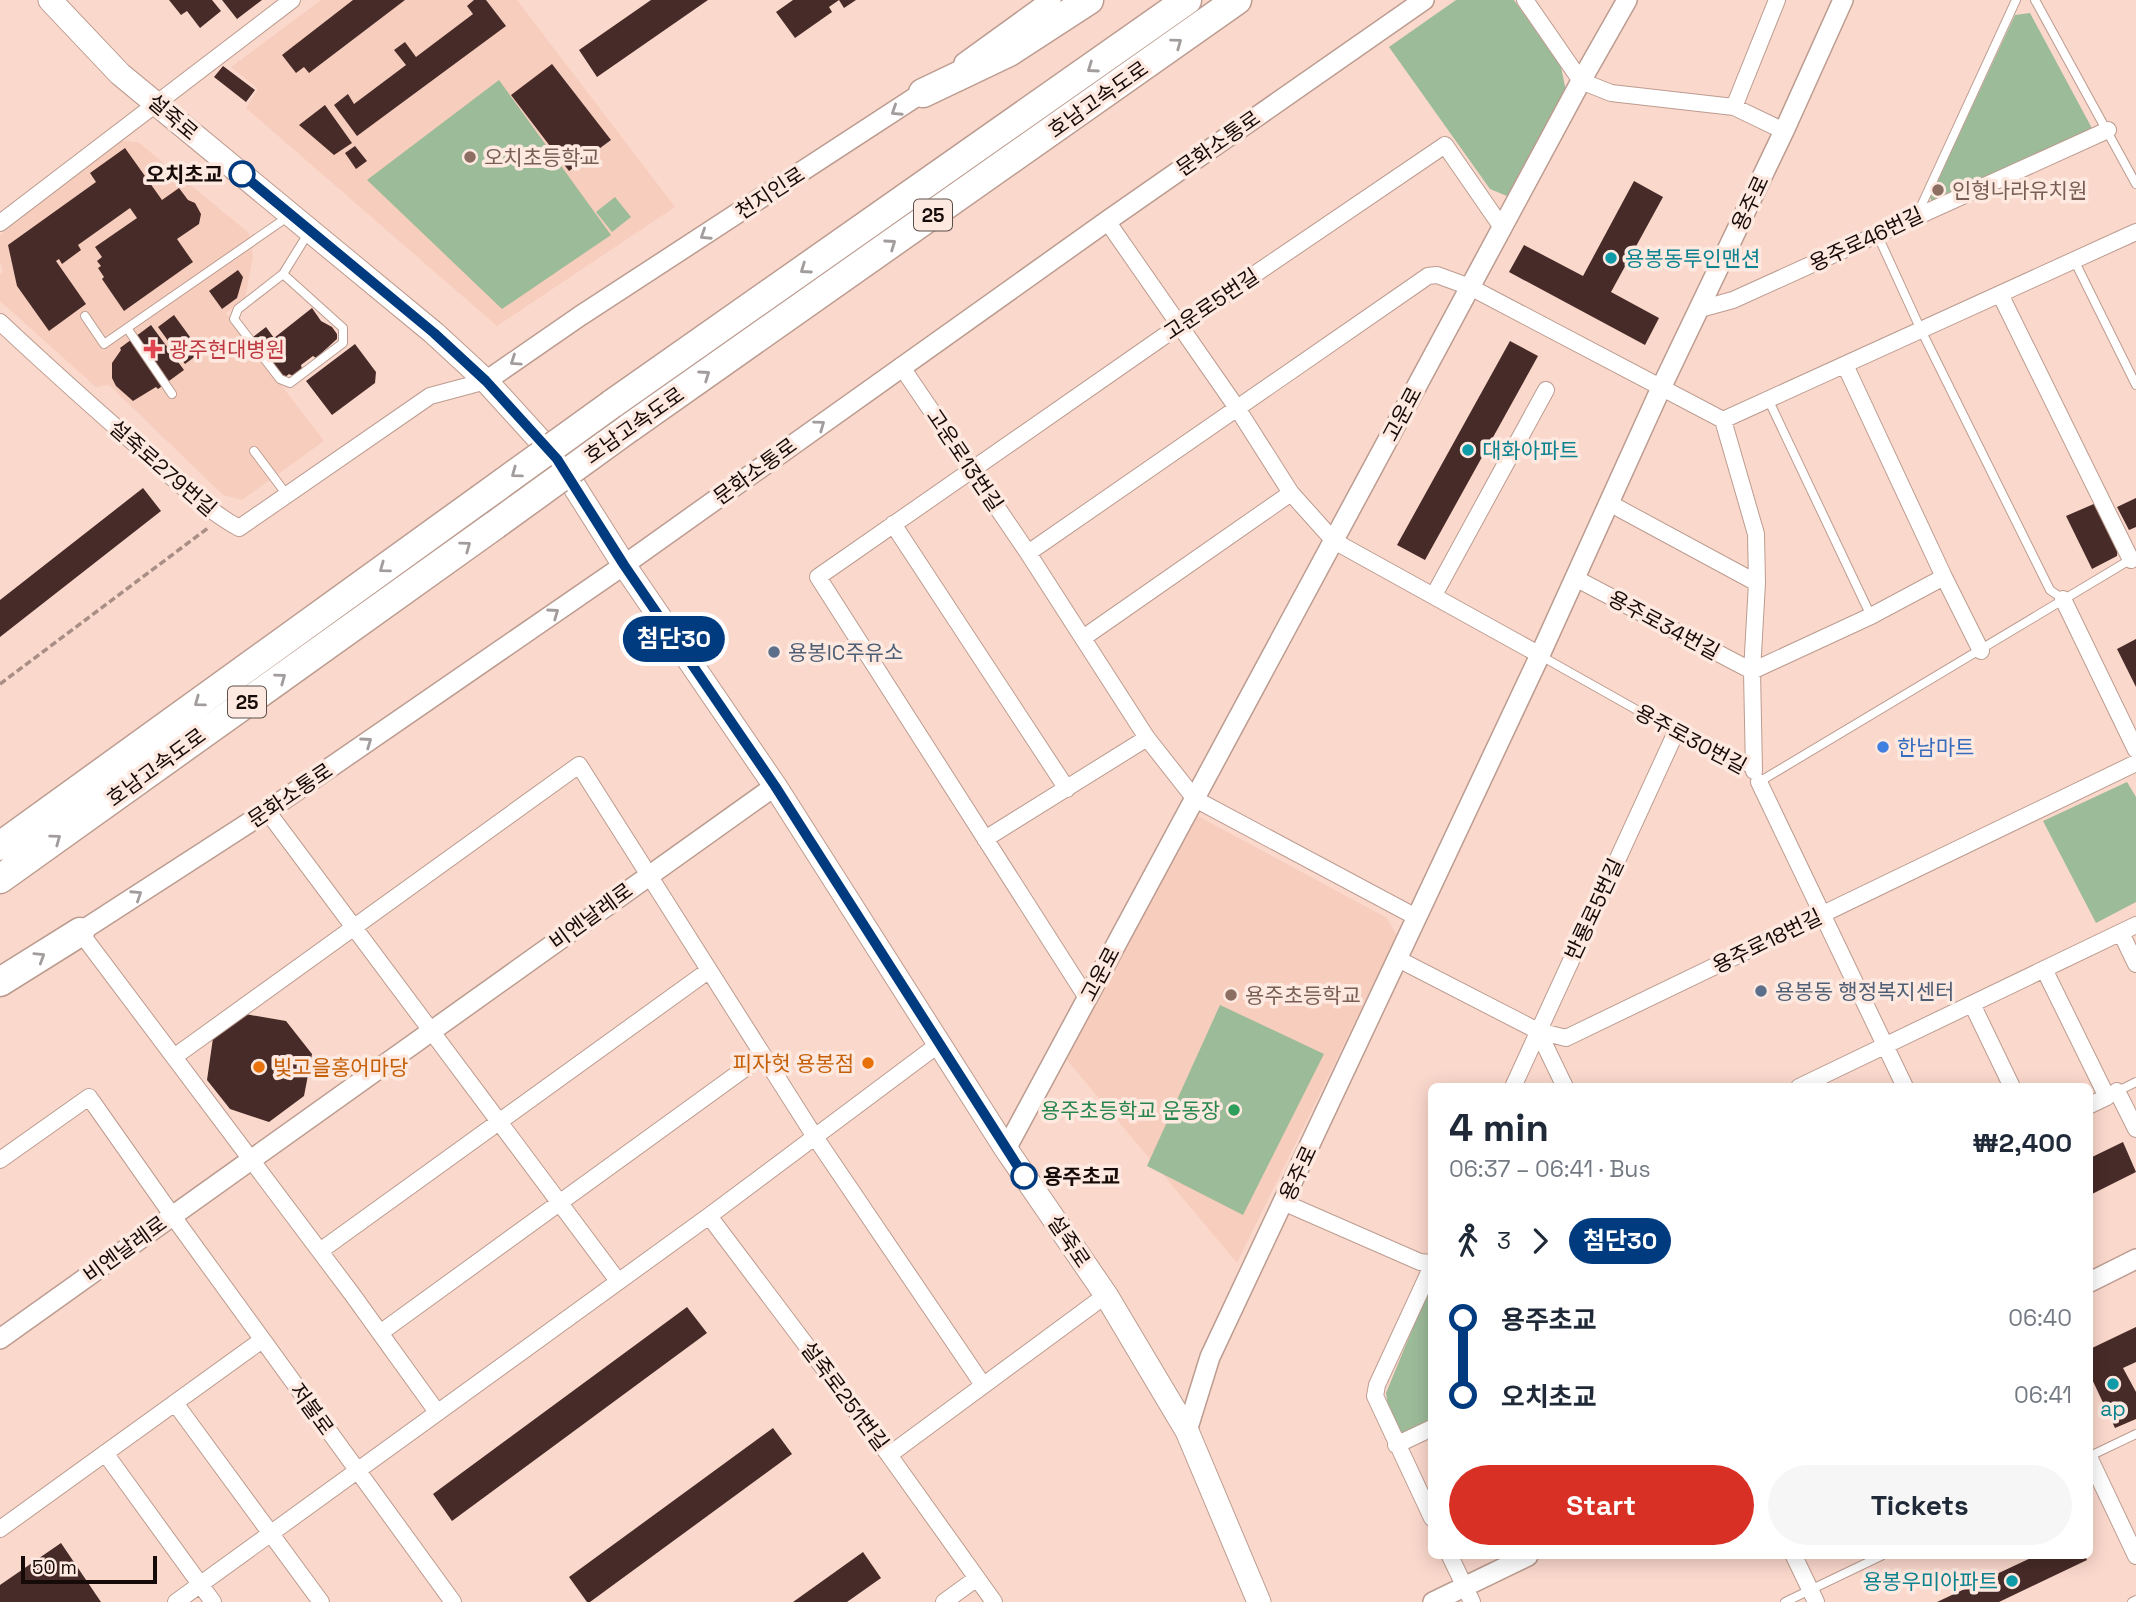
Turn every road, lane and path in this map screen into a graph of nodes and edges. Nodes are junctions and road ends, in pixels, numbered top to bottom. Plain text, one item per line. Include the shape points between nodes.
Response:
1 (50, 0) edge
2 (292, 0) edge
3 (1051, 0) edge
4 (1089, 0) edge
5 (1187, 0) edge
6 (1237, 0) edge
7 (1424, 0) edge
8 (1525, 0) edge
9 (1626, 0) edge
10 (1777, 0) edge
11 (1843, 0) edge
12 (2016, 0) edge
13 (2035, 0) edge
14 (1581, 81) junction
15 (923, 93) junction
16 (156, 103) junction
17 (1734, 107) junction
18 (1784, 131) junction
19 (2108, 131) junction
20 (2136, 184) edge
21 (291, 215) junction
22 (1917, 215) junction
23 (1107, 220) junction
24 (0, 223) edge
25 (1503, 229) junction
26 (310, 230) junction
27 (2136, 232) edge
28 (1877, 234) junction
29 (2074, 260) junction
30 (283, 274) junction
31 (1470, 287) junction
32 (2000, 294) junction
33 (1700, 309) junction
34 (85, 316) dead end
35 (0, 322) edge
36 (1180, 325) junction
37 (127, 328) junction
38 (1922, 330) junction
39 (1845, 365) junction
40 (901, 366) junction
41 (486, 381) junction
42 (2136, 385) edge
43 (1661, 388) junction
44 (1546, 390) dead end
45 (172, 394) dead end
46 (1768, 400) junction
47 (1237, 408) junction
48 (1723, 420) junction
49 (254, 451) dead end
50 (971, 470) junction
51 (1291, 493) junction
52 (287, 495) junction
53 (1609, 503) junction
54 (221, 519) junction
55 (893, 524) junction
56 (1334, 541) junction
57 (1028, 553) junction
58 (2134, 558) edge
59 (624, 565) junction
60 (1944, 577) junction
61 (1575, 578) junction
62 (1757, 583) junction
63 (1434, 595) junction
64 (2063, 599) junction
65 (1871, 616) junction
66 (1083, 638) junction
67 (1981, 651) junction
68 (1540, 655) junction
69 (1752, 671) junction
70 (0, 684) edge
71 (1676, 732) junction
72 (1147, 738) junction
73 (2136, 750) edge
74 (2136, 763) edge
75 (1756, 777) junction
76 (775, 786) junction
77 (1067, 789) junction
78 (1195, 799) junction
79 (267, 811) junction
80 (985, 839) junction
81 (0, 846) edge
82 (648, 875) junction
83 (0, 878) edge
84 (1822, 914) junction
85 (1416, 917) junction
86 (355, 927) junction
87 (2129, 929) edge
88 (80, 932) junction
89 (1398, 959) junction
90 (2136, 964) edge
91 (2044, 969) junction
92 (708, 971) junction
93 (0, 982) edge
94 (1087, 998) junction
95 (1972, 1004) junction
96 (432, 1030) junction
97 (1538, 1031) junction
98 (939, 1044) junction
99 (1884, 1046) junction
100 (762, 1056) junction
101 (174, 1058) junction
102 (2136, 1082) edge
103 (1515, 1083) edge
104 (1563, 1083) edge
105 (1807, 1083) edge
106 (1903, 1083) edge
107 (2010, 1083) edge
108 (2112, 1094) junction
109 (2093, 1104) edge
110 (500, 1121) junction
111 (2136, 1129) edge
112 (815, 1137) junction
113 (1006, 1150) junction
114 (251, 1159) junction
115 (0, 1160) edge
116 (561, 1202) junction
117 (1284, 1202) junction
118 (172, 1215) junction
119 (709, 1216) junction
120 (320, 1251) junction
121 (2136, 1259) edge
122 (1428, 1263) edge
123 (1428, 1273) edge
124 (2093, 1280) edge
125 (618, 1281) junction
126 (1106, 1295) junction
127 (380, 1333) junction
128 (0, 1339) edge
129 (262, 1340) junction
130 (983, 1385) junction
131 (175, 1403) junction
132 (437, 1412) junction
133 (1428, 1429) edge
134 (1187, 1431) junction
135 (2136, 1434) edge
136 (1396, 1445) junction
137 (105, 1453) junction
138 (889, 1455) junction
139 (2093, 1456) edge
140 (2093, 1463) edge
141 (358, 1471) junction
142 (1428, 1510) edge
143 (0, 1529) edge
144 (271, 1534) junction
145 (2136, 1556) edge
146 (1451, 1559) edge
147 (1523, 1559) edge
148 (1795, 1559) edge
149 (1876, 1559) edge
150 (977, 1578) junction
151 (201, 1584) junction
152 (1468, 1594) edge
153 (1813, 1596) edge
154 (176, 1602) edge
155 (213, 1602) edge
156 (321, 1602) edge
157 (453, 1602) edge
158 (944, 1602) edge
159 (994, 1602) edge
160 (1259, 1602) edge
161 (1433, 1602) edge
162 (1784, 1602) edge

1 - 16 main road, 설죽로 via 107,61
2 - 16 street
3 - 15 street, 천지인로
4 - 15 highway via 1009,52
5 -> 81 highway, 호남고속도로 / 25, bridge via 611,404
83 -> 6 highway, 호남고속도로 / 25, bridge
7 - 23 street, 문화소통로
8 - 14 street
9 - 14 street, 고운로
10 - 17 street
11 - 18 street, 용주로
12 - 22 lane
13 - 19 lane
14 - 17 street via 1611,93
14 - 25 street, 고운로
15 -> 41 street, 천지인로
16 - 21 main road, 설죽로
16 - 24 street
17 - 18 street
18 - 33 street, 용주로
19 - 20 lane
19 - 22 street, 용주로46번길
21 - 26 main road, 설죽로
21 - 37 lane
22 - 28 street, 용주로46번길
23 - 36 street
23 - 40 street, 문화소통로
25 - 31 street, 고운로
25 - 36 street, 고운로5번길 via 1445,145
26 - 30 lane
26 - 41 main road, 설죽로
27 - 29 street
28 - 33 street, 용주로46번길 via 1733,300
28 - 38 lane
29 - 32 street
29 - 42 lane
30 - 30 lane via 238,309 234,319 280,379 290,383 343,343 343,328
31 - 43 street
31 - 47 street via 1428,276
31 - 56 street, 고운로
32 - 38 street
32 - 58 street, 용주로30번길
33 - 43 street, 용주로
34 - 37 lane via 104,344
35 - 54 street, 설죽로279번길
36 - 47 street
36 - 50 street, 고운로5번길
37 - 45 lane
38 - 39 street
38 - 64 lane via 2050,590
39 - 46 street
39 - 60 street
40 - 50 street, 고운로13번길
59 -> 40 street, 문화소통로
41 - 52 street, 설죽로279번길 via 430,396
41 - 59 main road, 설죽로 via 557,459
43 - 48 street
43 - 53 street, 용주로
44 - 63 street
46 - 48 street
46 - 65 lane
47 - 51 street
47 - 57 street
48 - 62 street, 용주로34번길 via 1756,534
49 - 52 lane
50 - 55 street, 고운로5번길
50 - 57 street, 고운로13번길
51 - 56 street
51 - 66 street
52 - 54 street, 설죽로279번길 via 239,528
53 - 61 street, 용주로
53 - 62 street
54 - 70 path
55 - 77 street
55 - 80 street, 고운로5번길 via 818,577
56 - 63 street
56 - 78 street, 고운로
57 - 66 street, 고운로13번길
58 - 64 lane, 용주로30번길
59 - 76 main road, 설죽로
79 -> 59 street, 문화소통로
60 - 65 street
60 - 67 street
61 - 68 street, 용주로
61 - 69 street, 용주로34번길
62 - 69 street, 용주로34번길
63 - 68 street
64 - 67 lane, 용주로30번길
64 - 73 street
65 - 69 street
66 - 72 street, 고운로13번길
67 - 75 lane, 용주로30번길
68 - 71 lane, 용주로30번길
68 - 85 street, 용주로
69 - 75 street
71 - 75 lane, 용주로30번길
71 - 97 street, 반룡로5번길
72 - 77 street
72 - 78 street, 고운로13번길
74 - 84 street, 용주로18번길
75 - 84 street
76 - 82 street, 비엔날레로
76 - 98 main road, 설죽로
77 - 80 street
78 - 85 street
78 - 94 street, 고운로
79 - 86 street
88 -> 79 street, 문화소통로
80 - 94 street, 고운로5번길
82 - 86 street, 비엔날레로 via 579,765
82 - 92 street, 비엔날레로
82 - 96 street, 비엔날레로
84 - 97 street, 용주로18번길 via 1566,1038
84 - 99 street
85 - 89 street, 용주로
86 - 96 street
86 - 101 street
87 - 90 street
87 - 91 street
93 -> 88 highway
88 - 101 street
89 - 97 street, 용주로18번길
89 - 117 street, 용주로
91 - 95 street
91 - 108 street
92 - 100 street, 비엔날레로
92 - 110 street
94 - 113 street, 고운로
95 - 99 street
95 - 107 street
96 - 110 street
96 - 114 street, 비엔날레로
97 - 103 street, 반룡로5번길
97 - 104 street
98 - 112 street
98 - 113 main road, 설죽로
99 - 105 street
99 - 106 street
100 - 112 street
100 - 116 street
101 - 114 street
102 - 108 lane
108 - 109 street
108 - 111 street
110 - 116 street
110 - 120 street
112 - 119 street
112 - 130 street
113 - 126 main road, 설죽로
114 - 118 street, 비엔날레로
114 - 120 street
115 - 118 street, 저불로 via 89,1097
116 - 125 street
116 - 127 street
117 - 122 street
117 - 134 street, 용주로 via 1210,1357
118 - 128 street, 비엔날레로
118 - 129 street, 저불로
119 - 125 street
119 - 138 street, 설죽로251번길
120 - 127 street
121 - 124 street
123 - 136 street via 1377,1385 1375,1396
125 - 132 street
126 - 130 street
126 - 134 main road, 설죽로
127 - 132 street
129 - 131 street
129 - 141 street, 저불로
130 - 138 street
131 - 137 street
131 - 144 street
132 - 141 street
133 - 136 street
134 - 160 main road, 설죽로
135 - 139 lane
136 - 142 street
137 - 143 street
137 - 151 street
138 - 150 street, 설죽로251번길
140 - 145 street
141 - 144 street
141 - 157 street, 저불로
144 - 151 street
144 - 156 street
146 - 152 street
147 - 152 street
148 - 153 street
149 - 153 lane
150 - 158 street
150 - 159 street, 설죽로251번길
151 - 154 street
151 - 155 street
152 - 161 street
153 - 162 lane

